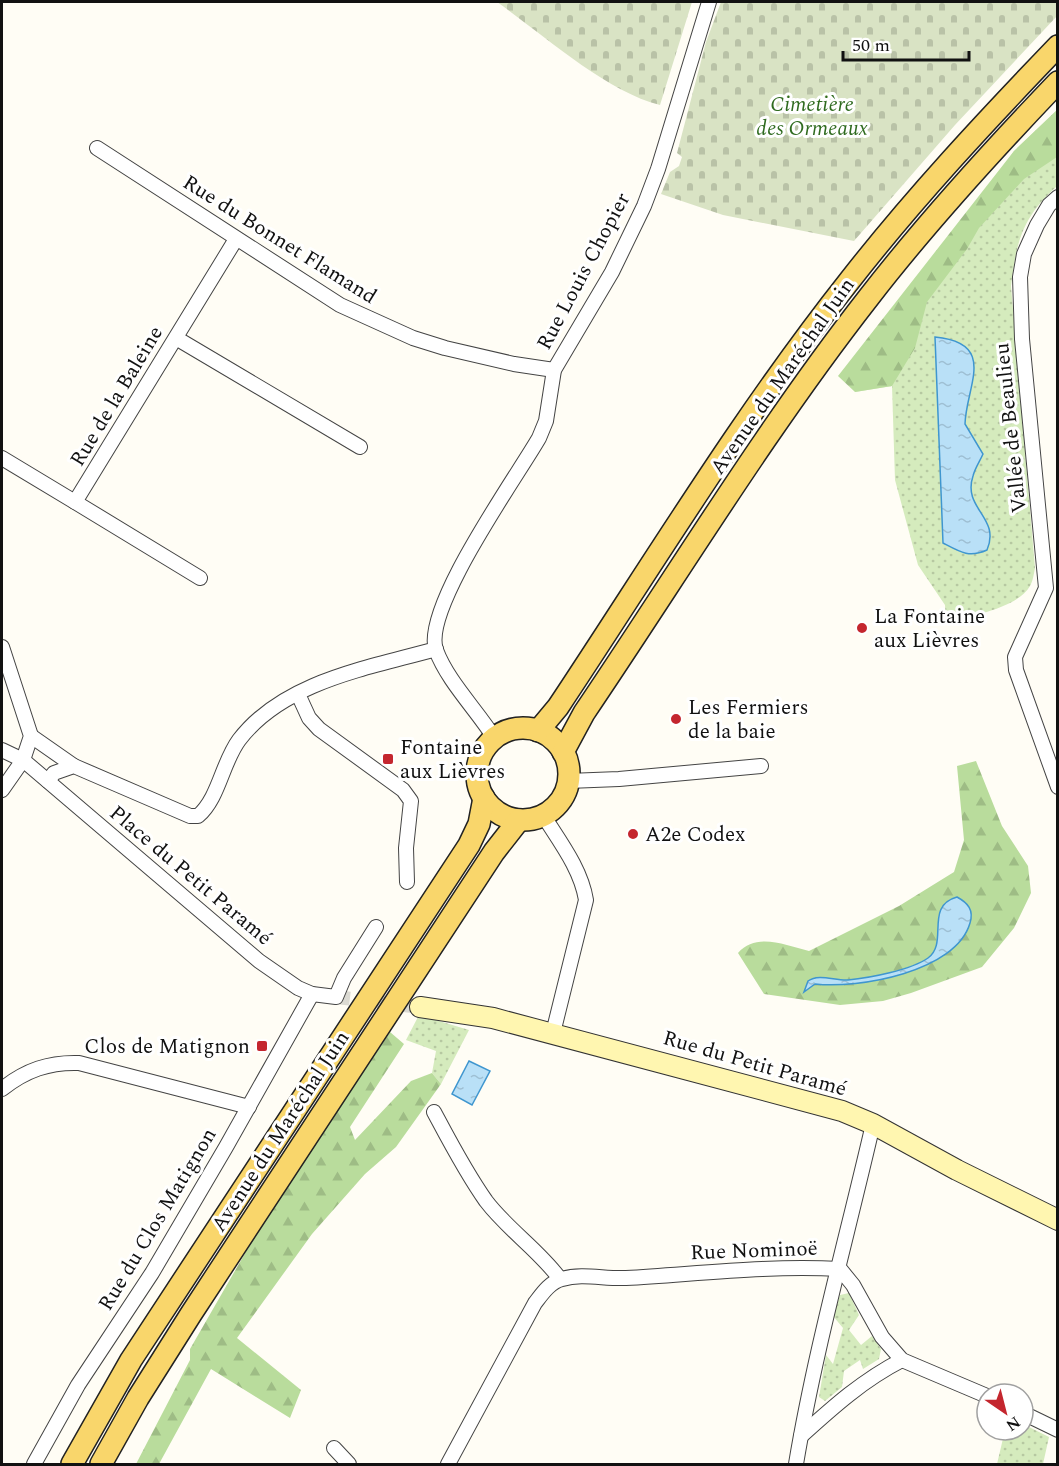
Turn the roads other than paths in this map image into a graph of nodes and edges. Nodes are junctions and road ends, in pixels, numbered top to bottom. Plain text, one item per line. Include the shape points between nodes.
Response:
1 (709, 2) edge
2 (1058, 46) edge
3 (1058, 82) edge
4 (97, 148) dead end
5 (1058, 197) edge
6 (236, 238) junction
7 (176, 338) junction
8 (554, 370) junction
9 (360, 447) dead end
10 (2, 458) edge
11 (75, 502) junction
12 (200, 578) dead end
13 (2, 647) edge
14 (436, 649) junction
15 (298, 694) junction
16 (538, 731) junction
17 (31, 736) junction
18 (495, 739) junction
19 (2, 750) edge
20 (563, 752) junction
21 (23, 760) junction
22 (74, 766) junction
23 (761, 766) dead end
24 (48, 781) junction
25 (568, 781) junction
26 (1058, 787) edge
27 (2, 790) edge
28 (484, 798) junction
29 (543, 815) junction
30 (519, 820) junction
31 (407, 882) dead end
32 (376, 927) dead end
33 (312, 994) junction
34 (420, 1007) tunnel mouth
35 (553, 1033) junction
36 (2, 1089) edge
37 (249, 1107) junction
38 (434, 1112) dead end
39 (873, 1124) junction
40 (1058, 1220) edge
41 (840, 1269) junction
42 (560, 1279) junction
43 (902, 1360) junction
44 (975, 1391) edge
45 (1035, 1419) edge
46 (1058, 1430) edge
47 (801, 1436) junction
48 (334, 1448) dead end
49 (34, 1464) edge
50 (72, 1464) edge
51 (101, 1464) edge
52 (349, 1464) edge
53 (448, 1464) edge
54 (796, 1464) edge

1 - 8 street, Rue Louis Chopier via 658,169 640,214 612,272
2 - 16 main road, Avenue du Maréchal Juin via 913,202 849,281 787,364 558,707
3 - 20 main road, Avenue du Maréchal Juin via 938,212 785,410 584,713
4 - 6 street, Rue du Bonnet Flamand
5 - 26 street, Vallée de Beaulieu via 1037,225 1024,254 1020,277 1022,339 1046,588 1015,657 1016,670
6 - 7 street, Rue de la Baleine
6 - 8 street, Rue du Bonnet Flamand via 340,305 380,324 446,348
7 - 9 street
7 - 11 street, Rue de la Baleine
8 - 14 street, Rue Louis Chopier via 546,421 539,438 447,594 438,619
10 - 11 street
11 - 12 street
13 - 17 street
14 - 15 street via 330,679
14 - 18 street
15 - 22 street, Place du Petit Paramé via 242,736 198,816
15 - 31 street via 319,729 404,790 411,801
16 - 18 main road via 516,729
16 - 20 main road
17 - 21 street
17 - 22 street, Place du Petit Paramé
18 - 28 main road via 487,746 478,766 477,777
19 - 21 street, Place du Petit Paramé
20 - 25 main road
21 - 24 street, Place du Petit Paramé
21 - 27 street
22 - 24 street via 54,773
23 - 25 street
24 - 33 street, Place du Petit Paramé via 232,940
25 - 29 main road via 557,805
28 - 30 main road via 499,813
28 - 50 main road, Avenue du Maréchal Juin via 479,824 469,845 131,1360
29 - 30 main road
29 - 35 street via 584,886 586,900
30 - 51 main road, Avenue du Maréchal Juin via 494,852 191,1314
32 - 33 street via 336,997
33 - 37 street, Rue du Clos Matignon
34 - 35 street, Rue du Petit Paramé via 458,1011
35 - 39 street, Rue du Petit Paramé via 777,1092
36 - 37 street via 35,1068 56,1062 79,1063
37 - 49 street, Rue du Clos Matignon via 152,1273 78,1385
38 - 42 street via 486,1200
39 - 40 street, Rue du Petit Paramé
39 - 41 street
41 - 42 street, Rue Nominoë via 791,1266
41 - 43 street, Rue Nominoë via 882,1337
41 - 47 street via 814,1367
42 - 53 street via 544,1290 535,1303
43 - 44 street, Rue Nominoë
43 - 47 street via 842,1398
45 - 46 street
47 - 54 street
48 - 52 street

